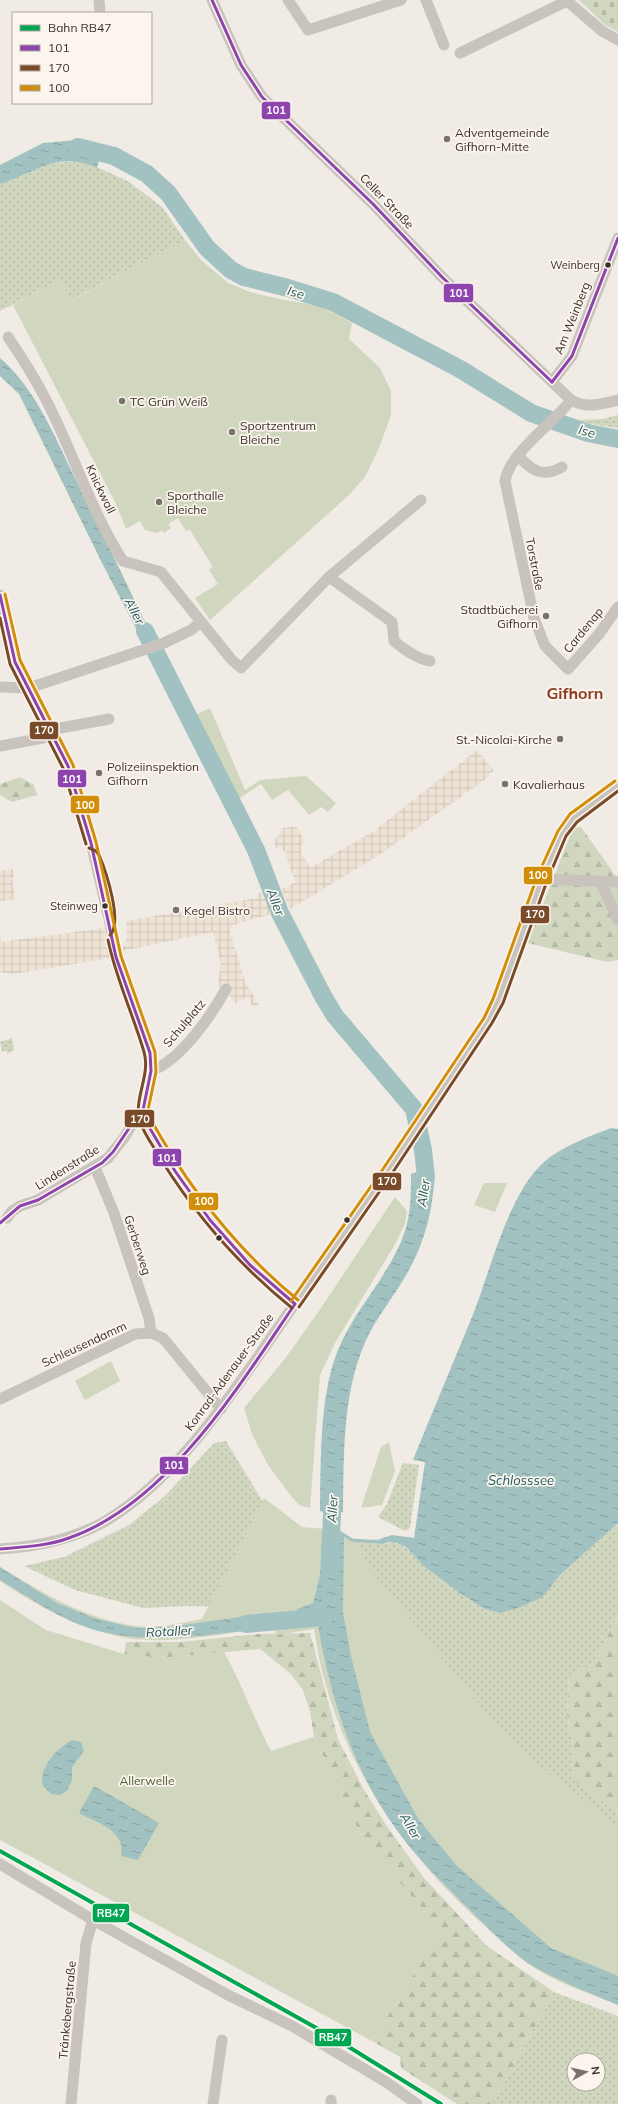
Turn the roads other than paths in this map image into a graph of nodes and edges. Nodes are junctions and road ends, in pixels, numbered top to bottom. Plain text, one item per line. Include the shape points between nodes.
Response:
1 (99, 0) edge
2 (212, 0) edge
3 (288, 0) edge
4 (401, 0) edge
5 (426, 0) edge
6 (567, 0) edge
7 (100, 12) edge
8 (618, 40) edge
9 (444, 45) dead end
10 (460, 53) dead end
11 (618, 238) edge
12 (8, 337) dead end
13 (552, 382) junction
14 (571, 400) junction
15 (618, 400) edge
16 (518, 455) junction
17 (562, 467) dead end
18 (420, 500) dead end
19 (329, 577) junction
20 (0, 595) edge
21 (618, 607) edge
22 (202, 622) junction
23 (430, 661) dead end
24 (568, 669) joint
25 (0, 687) edge
26 (27, 688) junction
27 (109, 719) dead end
28 (52, 733) junction
29 (0, 746) edge
30 (618, 785) edge
31 (542, 879) junction
32 (600, 881) junction
33 (618, 882) edge
34 (618, 920) edge
35 (226, 989) dead end
36 (151, 1072) junction
37 (143, 1113) junction
38 (95, 1167) junction
39 (4, 1220) edge
40 (295, 1304) junction
41 (151, 1333) junction
42 (0, 1399) edge
43 (221, 1409) junction
44 (0, 1549) edge
45 (0, 1864) edge
46 (93, 1920) junction
47 (222, 2040) dead end
48 (71, 2104) edge
49 (214, 2104) edge
50 (417, 2104) edge

1 - 7 street
2 - 13 street, Celler Straße via 241,65 262,97 373,204 442,277
3 - 4 street via 308,30
5 - 9 street
6 - 8 street via 602,31
6 - 10 street
11 - 13 street, Am Weinberg via 572,356
12 - 22 street, Knickwall via 25,360 54,415 78,472 123,561 161,572
13 - 14 street, Celler Straße
14 - 15 street via 591,406
14 - 16 street, Torstraße
16 - 17 street via 527,465 541,472 555,472
16 - 24 street, Torstraße via 510,466 506,481 528,598 545,646
18 - 19 street, Knickwall
19 - 22 street, Knickwall via 241,668
19 - 23 street via 392,622 394,641 423,660
20 - 26 street via 15,662
21 - 24 street, Cardenap via 599,634
22 - 26 street via 164,642
25 - 26 street
26 - 28 street
27 - 28 street
28 - 29 street
28 - 36 street via 68,766 91,842 118,964 150,1053
30 - 31 street, Konrad-Adenauer-Straße via 573,818 562,833
31 - 32 street
31 - 40 street, Konrad-Adenauer-Straße via 498,1001 488,1021
32 - 33 street
32 - 34 street
35 - 36 street, Schulplatz via 184,1047 167,1063
36 - 37 street via 143,1100
37 - 38 street, Lindenstraße via 134,1121 108,1158
37 - 40 street via 153,1134 187,1188 235,1251
38 - 39 street, Lindenstraße via 38,1200 20,1206
38 - 41 street, Gerberweg via 116,1220 149,1318
40 - 43 street, Konrad-Adenauer-Straße
41 - 42 street, Schleusendamm via 135,1334
41 - 43 street via 163,1338
43 - 44 street, Konrad-Adenauer-Straße via 177,1460 132,1501 104,1521 58,1541
45 - 46 street
46 - 48 street, Tränkebergstraße via 86,1943
46 - 50 street via 228,1995 292,2026 386,2082
47 - 49 street

